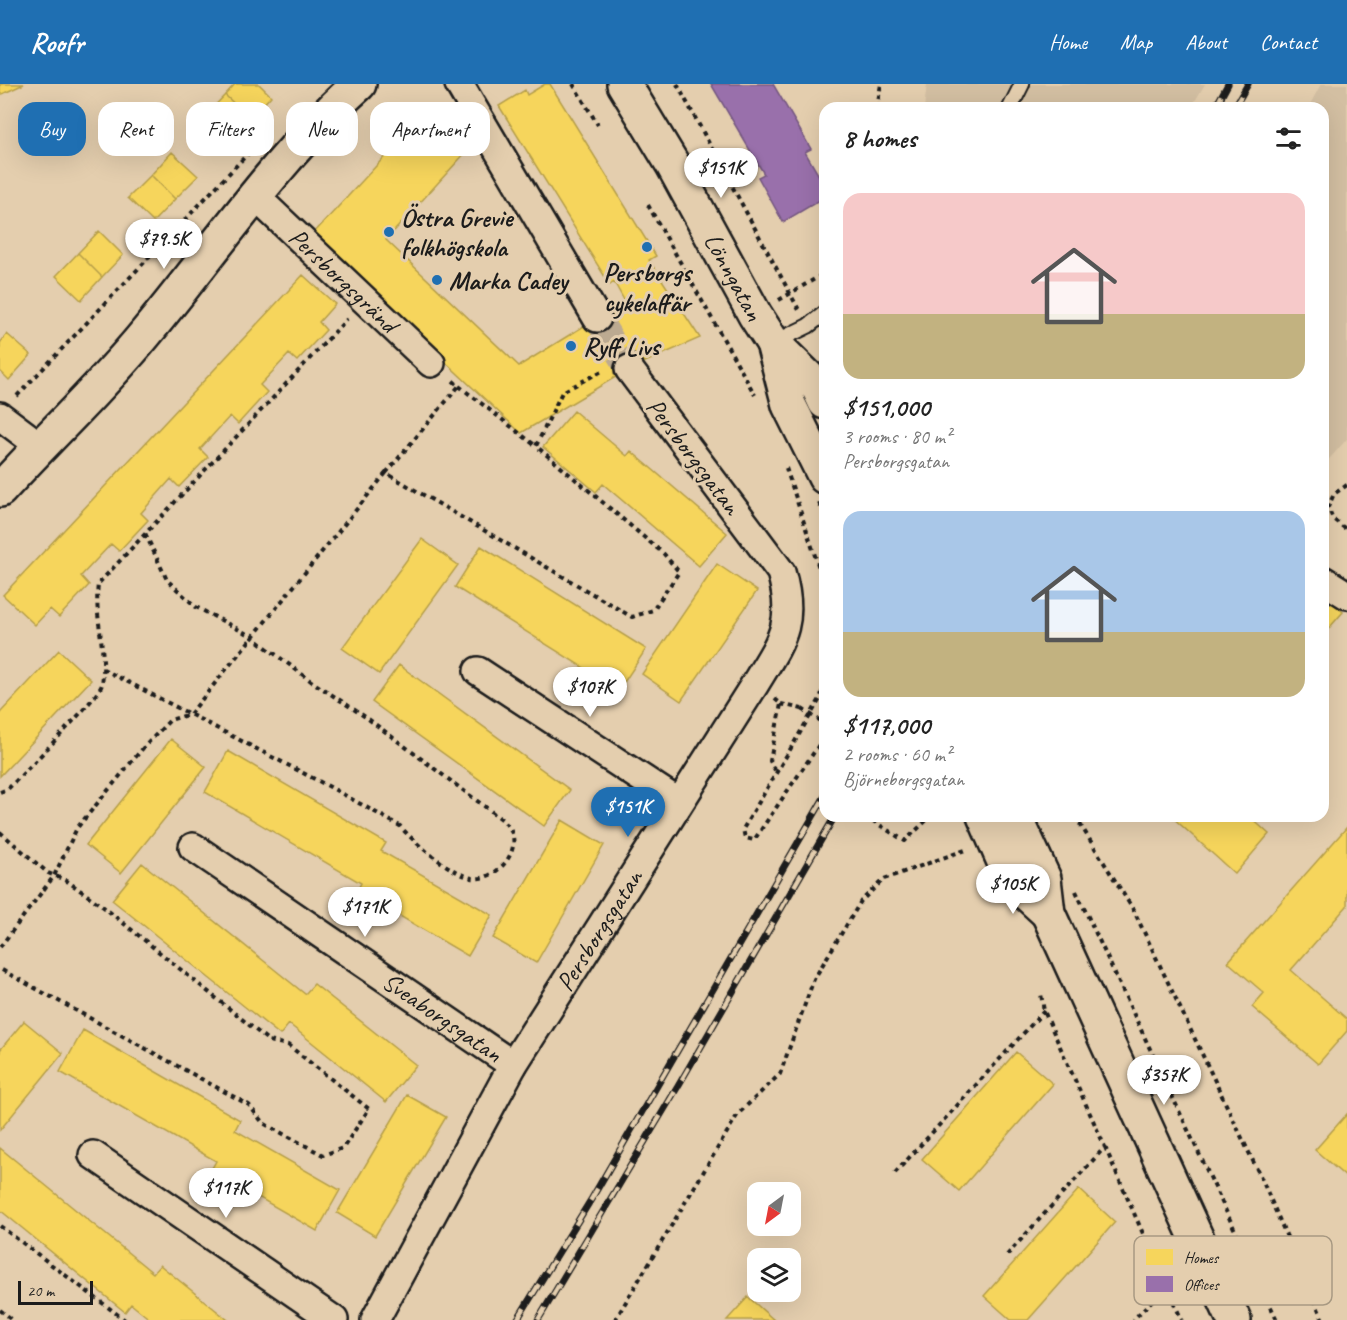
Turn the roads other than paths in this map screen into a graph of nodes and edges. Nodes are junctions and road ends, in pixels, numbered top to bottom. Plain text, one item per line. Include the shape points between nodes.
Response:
1 (359, 84) edge
2 (459, 84) edge
3 (624, 84) edge
4 (1022, 84) edge
5 (1013, 102) edge
6 (255, 196) junction
7 (597, 318) tunnel mouth
8 (819, 318) edge
9 (773, 343) junction
10 (431, 363) road end
11 (621, 367) tunnel mouth
12 (819, 389) edge
13 (8, 406) edge
14 (40, 446) junction
15 (819, 465) edge
16 (0, 490) edge
17 (1329, 584) edge
18 (1347, 595) edge
19 (478, 671) dead end
20 (678, 802) junction
21 (987, 822) edge
22 (1018, 822) edge
23 (193, 847) dead end
24 (1048, 913) junction
25 (513, 1065) junction
26 (93, 1155) dead end
27 (1196, 1236) edge
28 (1227, 1305) edge
29 (334, 1320) edge
30 (375, 1320) edge
31 (1234, 1320) edge

1 - 6 street via 324,115
2 - 7 street
3 - 9 street, Lönngatan
4 - 5 lane
6 - 10 street, Persborgsgränd
6 - 14 street via 145,335
8 - 9 lane
9 - 12 street, Lönngatan
9 - 15 street, Lönngatan via 789,405
11 - 20 street, Persborgsgatan via 781,572 789,608 786,628 755,684
13 - 14 street
14 - 16 street
17 - 18 street
19 - 20 street
20 - 25 street, Persborgsgatan
21 - 24 street via 1012,880
22 - 24 street via 1044,879
23 - 25 street, Sveaborgsgatan
24 - 27 street
25 - 30 street, Persborgsgatan
26 - 29 street
28 - 31 street

